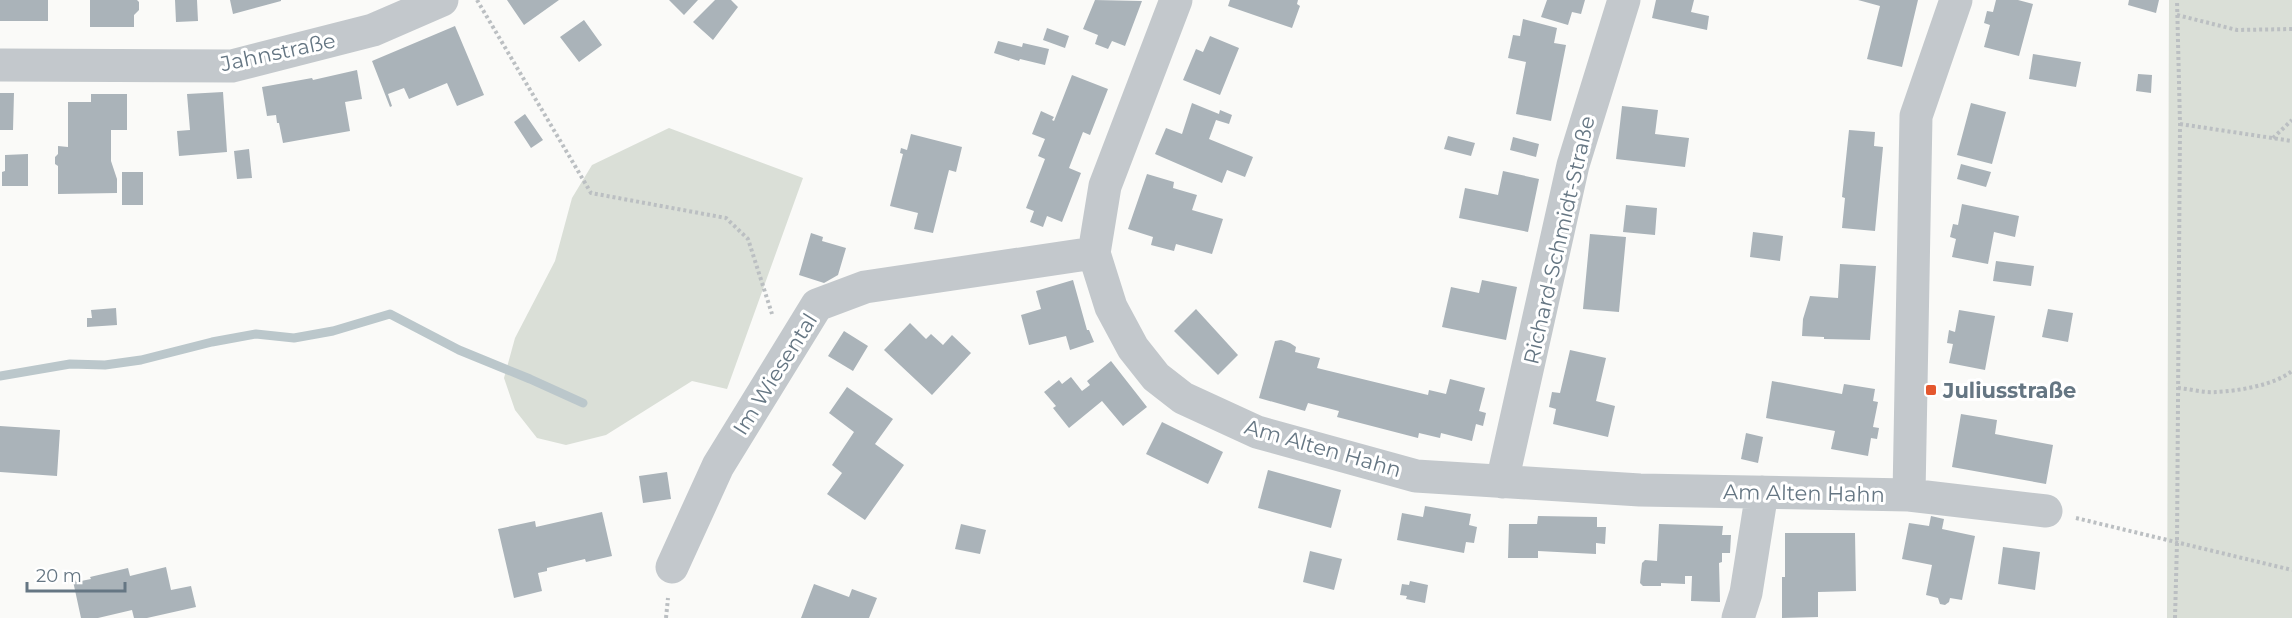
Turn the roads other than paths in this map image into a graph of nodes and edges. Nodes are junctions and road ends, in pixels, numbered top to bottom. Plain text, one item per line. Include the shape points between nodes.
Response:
1 (442, 0) edge
2 (1176, 0) edge
3 (1624, 0) edge
4 (1956, 0) edge
5 (0, 64) edge
6 (1094, 253) junction
7 (1502, 482) junction
8 (1762, 492) junction
9 (1909, 495) junction
10 (2046, 511) road end
11 (672, 567) dead end
12 (1738, 618) edge

1 - 5 street, Jahnstraße via 373,30 232,66
2 - 6 street, Am Alten Hahn via 1105,186
3 - 7 street, Richard-Schmidt-Straße via 1573,165
4 - 9 street via 1916,116
6 - 7 street, Am Alten Hahn via 1111,307 1133,348 1156,377 1183,398 1257,432 1416,476
6 - 11 street, Im Wiesental via 865,287 818,304 718,466
7 - 8 street, Am Alten Hahn
8 - 9 street, Am Alten Hahn
8 - 12 street via 1746,593
9 - 10 street

